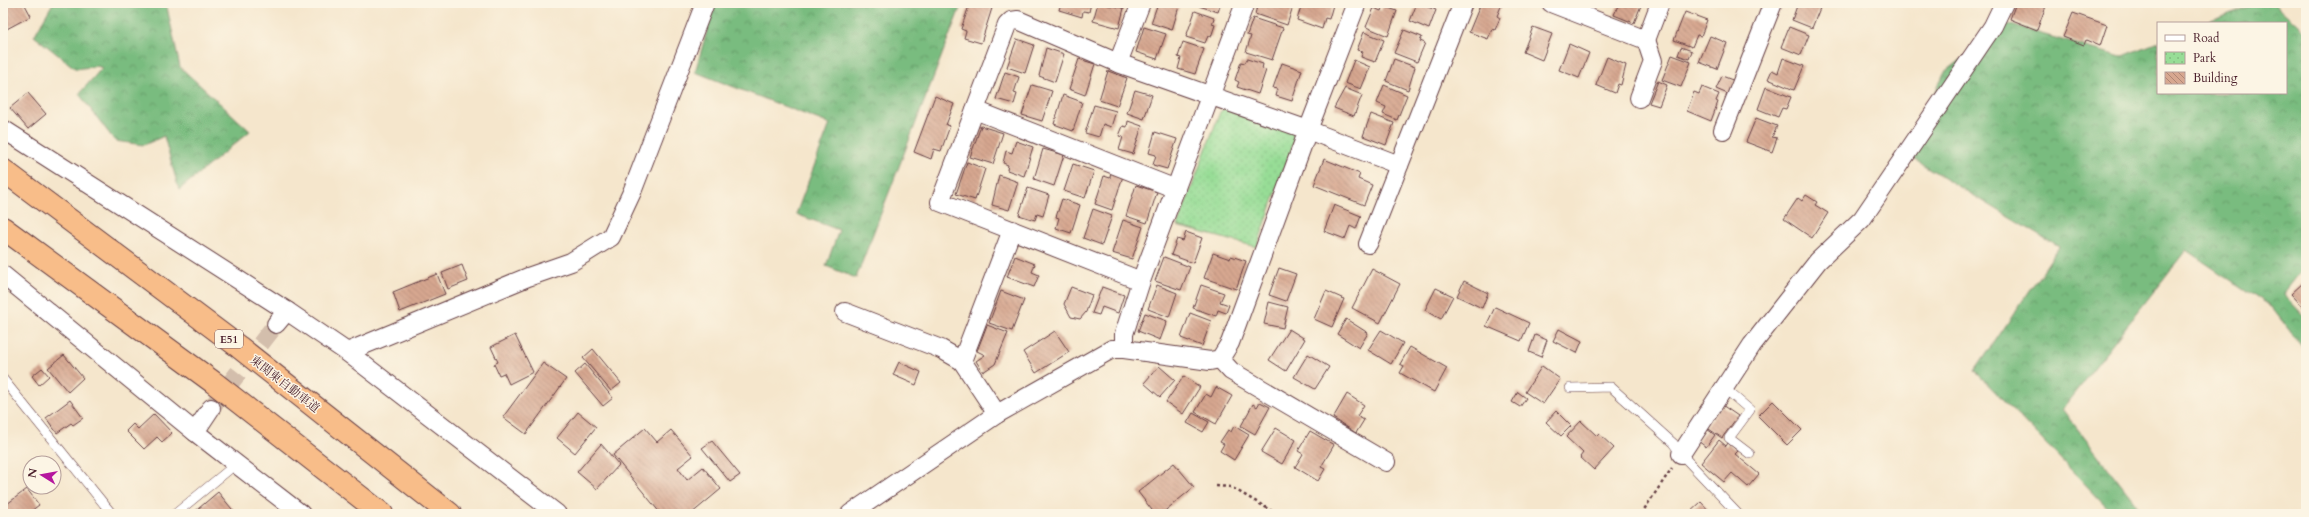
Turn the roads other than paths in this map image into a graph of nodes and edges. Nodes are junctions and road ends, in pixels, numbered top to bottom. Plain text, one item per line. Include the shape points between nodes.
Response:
1 (705, 3) edge
2 (1141, 3) edge
3 (1245, 3) edge
4 (1357, 3) edge
5 (1463, 3) edge
6 (1551, 3) edge
7 (1660, 3) edge
8 (1773, 3) edge
9 (2004, 3) edge
10 (1646, 40) junction
11 (1118, 63) junction
12 (1212, 96) junction
13 (1639, 98) dead end
14 (975, 110) junction
15 (3, 129) edge
16 (1308, 130) junction
17 (1723, 130) dead end
18 (1399, 165) junction
19 (3, 170) edge
20 (1176, 189) junction
21 (3, 228) edge
22 (1012, 230) junction
23 (1368, 244) dead end
24 (3, 275) edge
25 (1141, 281) junction
26 (845, 312) dead end
27 (1124, 349) junction
28 (347, 352) junction
29 (1220, 359) junction
30 (962, 361) junction
31 (3, 379) edge
32 (1570, 388) dead end
33 (1724, 388) junction
34 (211, 408) tunnel mouth
35 (997, 414) junction
36 (195, 432) junction
37 (1681, 454) junction
38 (1750, 454) dead end
39 (1386, 462) dead end
40 (236, 464) junction
41 (112, 514) edge
42 (175, 514) edge
43 (301, 514) edge
44 (382, 514) edge
45 (450, 514) edge
46 (557, 514) edge
47 (850, 514) edge
48 (1738, 514) edge

1 - 28 street via 632,192 611,237 571,262 528,277
2 - 11 street
3 - 12 street
4 - 16 street
5 - 18 street
6 - 10 street
7 - 10 street
8 - 17 street
9 - 33 street via 1993,26 1862,219 1818,261 1752,345
10 - 13 street via 1653,61
11 - 12 street
11 - 14 street via 1018,20 1011,21 1007,25
12 - 16 street
12 - 20 street
14 - 20 street
14 - 22 street via 940,202
15 - 28 street via 282,317
16 - 18 street
16 - 29 street via 1230,343
18 - 23 street
19 - 45 highway, 東関東自動車道 / E51 via 239,347
20 - 25 street
21 - 44 highway via 213,382
22 - 25 street
22 - 30 street
24 - 36 street
25 - 27 street via 1124,334
26 - 30 street via 941,350
27 - 29 street via 1204,361
27 - 35 street via 1112,349
28 - 46 street
29 - 39 street via 1231,371
30 - 35 street
31 - 41 lane
32 - 37 lane via 1611,387 1673,442
33 - 37 street
33 - 38 lane via 1750,410 1729,438
34 - 36 street
35 - 47 street
36 - 40 street
37 - 48 lane
40 - 42 lane
40 - 43 street

